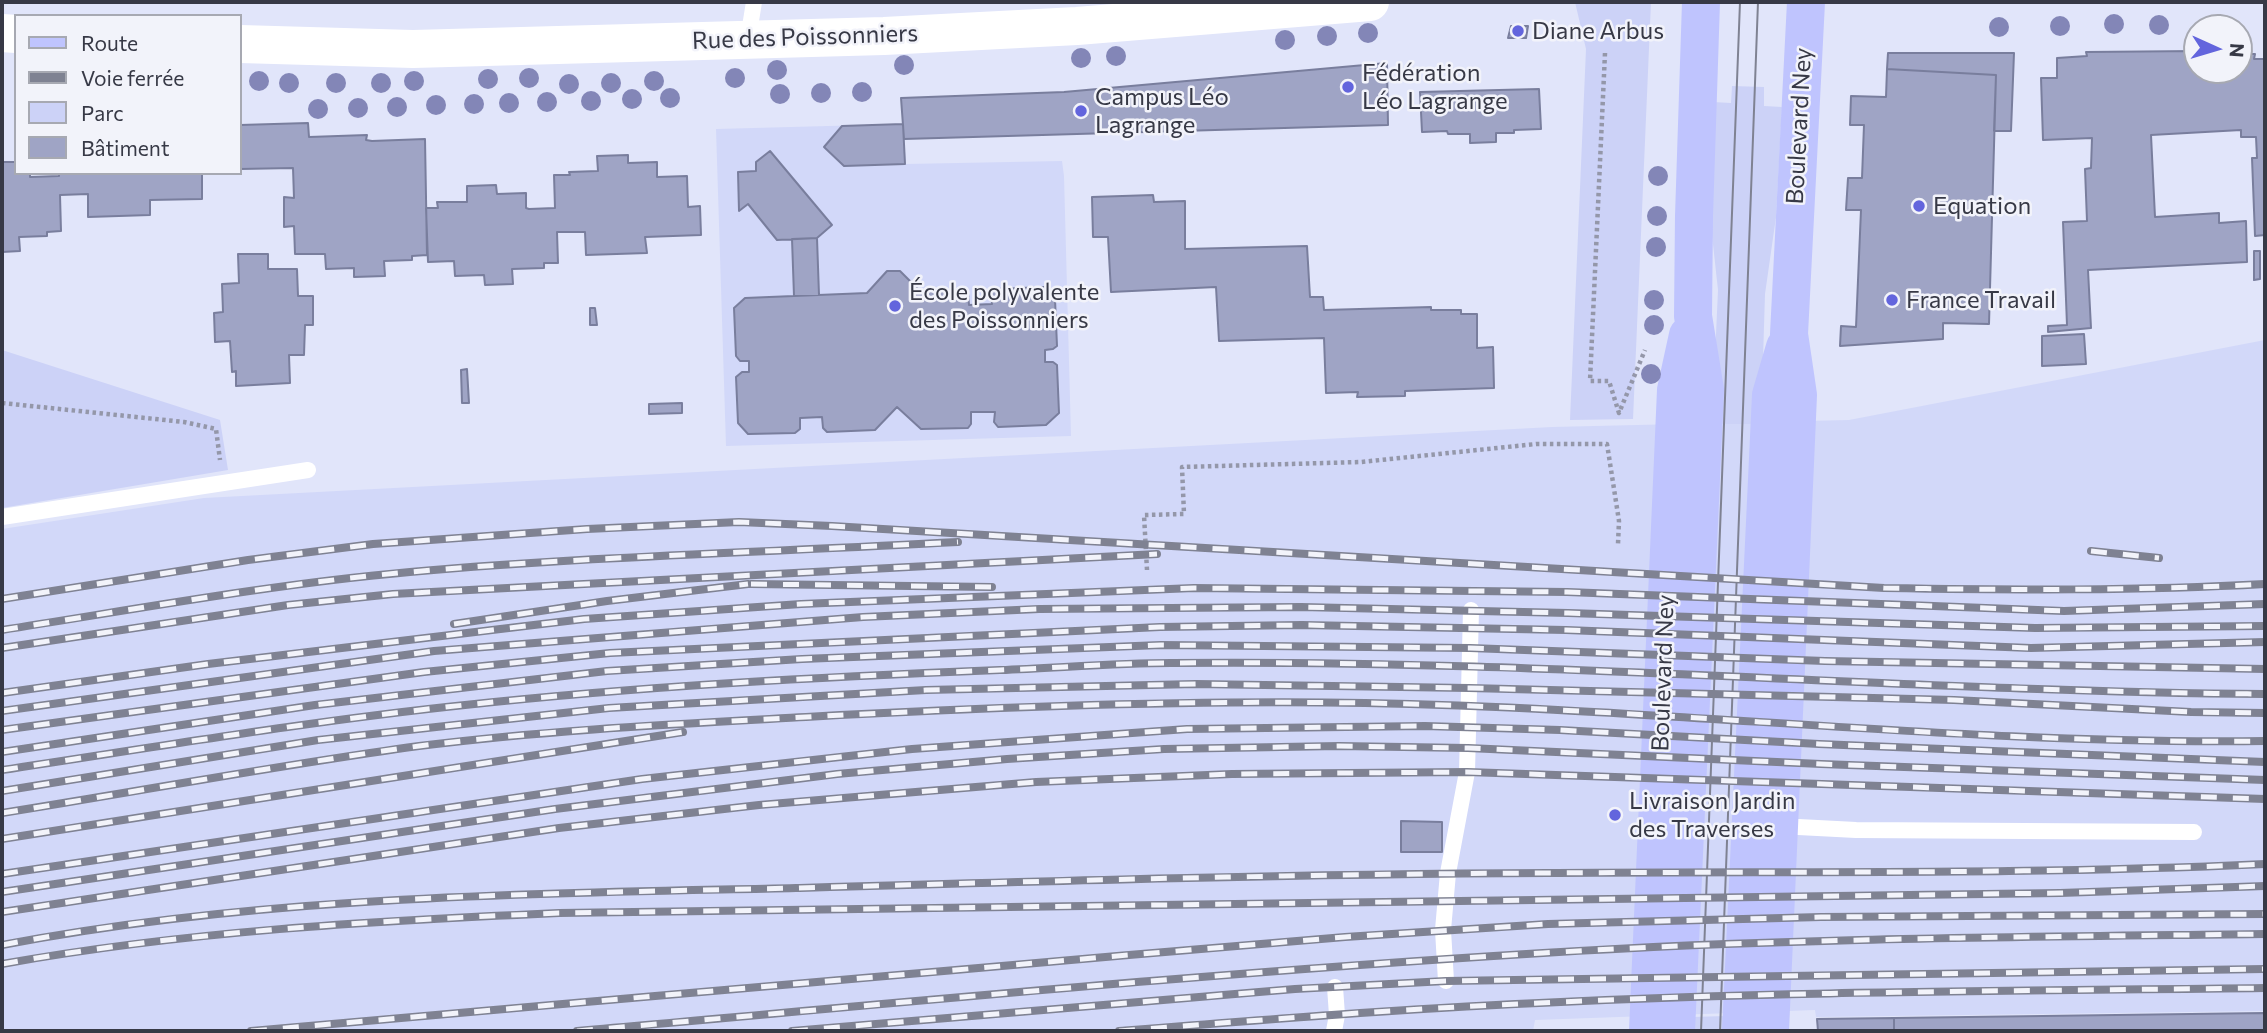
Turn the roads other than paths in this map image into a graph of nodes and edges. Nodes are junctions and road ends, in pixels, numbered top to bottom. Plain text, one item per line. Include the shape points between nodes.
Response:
1 (754, 2) edge
2 (1370, 2) edge
3 (1701, 2) edge
4 (1806, 2) edge
5 (748, 39) junction
6 (242, 44) edge
7 (1693, 316) junction
8 (1789, 334) junction
9 (307, 470) dead end
10 (2, 517) edge
11 (1471, 610) dead end
12 (1779, 826) junction
13 (2194, 832) dead end
14 (1446, 982) dead end
15 (1335, 987) dead end
16 (1334, 1031) edge
17 (1648, 1031) edge
18 (1676, 1031) edge
19 (1741, 1031) edge
20 (1770, 1031) edge

1 - 5 lane
2 - 5 street, Rue des Poissonniers via 1077,26
3 - 7 main road, Boulevard Ney
4 - 8 main road, Boulevard Ney
5 - 6 street, Rue des Poissonniers via 413,49
7 - 17 main road, Boulevard Ney via 1676,390
7 - 18 main road, Boulevard Ney via 1704,390
8 - 12 main road, Boulevard Ney via 1798,396
8 - 19 main road, Boulevard Ney via 1770,395
9 - 10 lane
11 - 14 lane via 1467,772 1448,873 1443,930
12 - 13 lane
12 - 20 main road, Boulevard Ney
15 - 16 lane

